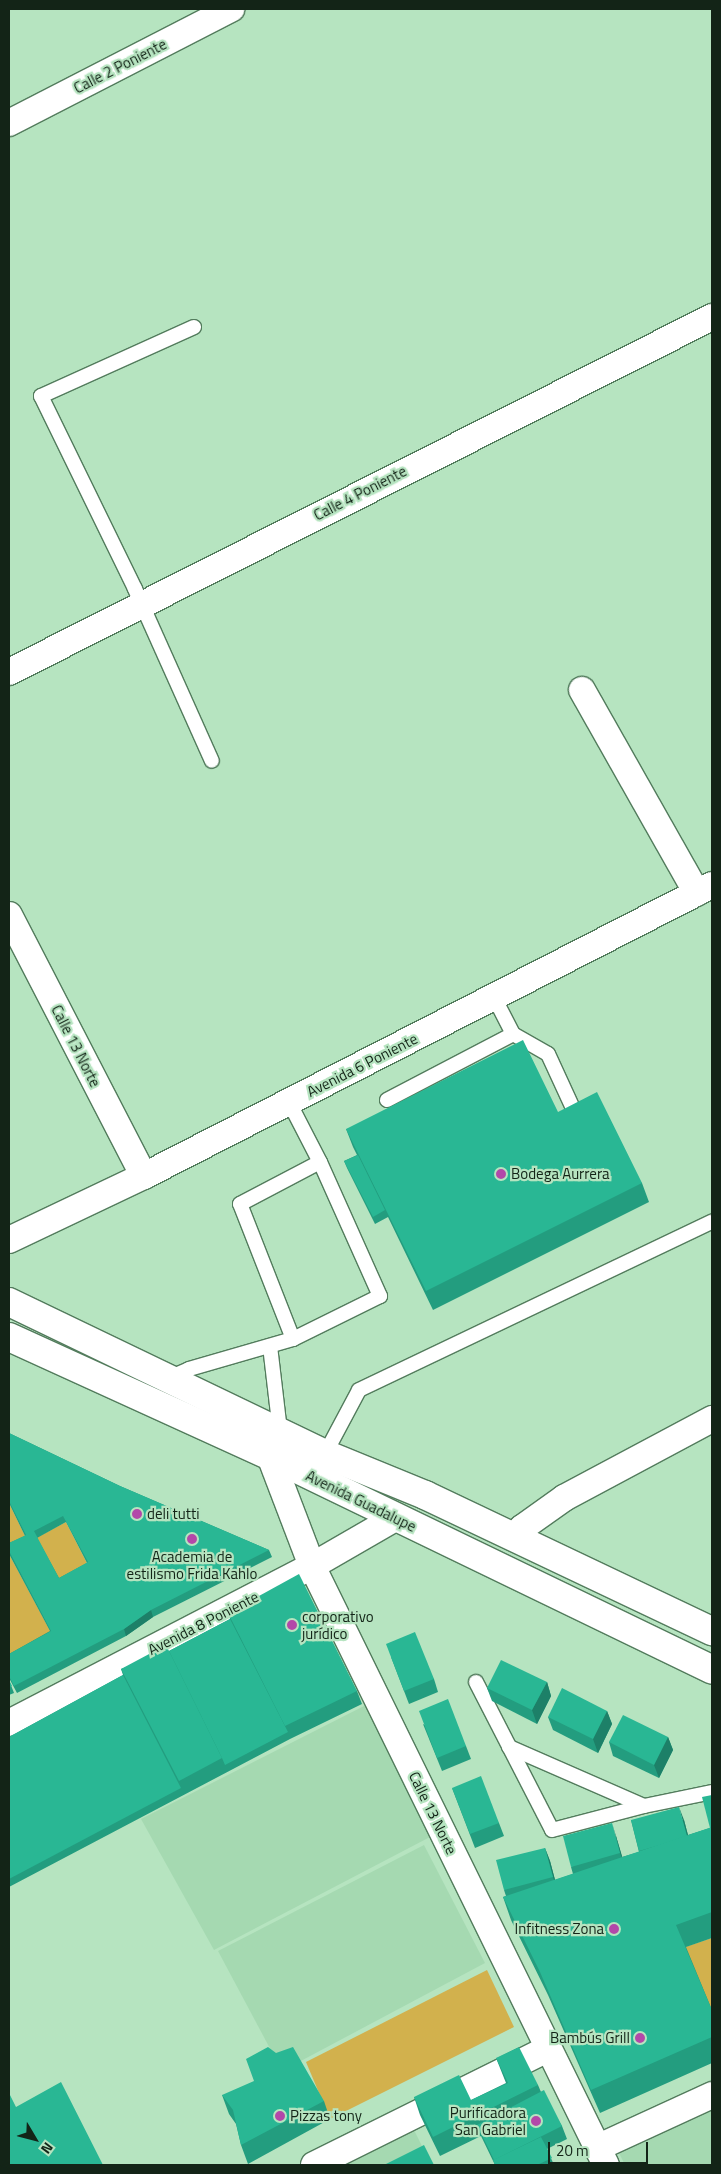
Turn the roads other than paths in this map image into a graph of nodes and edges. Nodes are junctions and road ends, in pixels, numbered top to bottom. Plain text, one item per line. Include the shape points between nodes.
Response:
1 (231, 9) edge
2 (9, 122) edge
3 (712, 317) edge
4 (194, 327) dead end
5 (140, 603) junction
6 (9, 672) edge
7 (582, 690) dead end
8 (212, 761) dead end
9 (705, 889) edge
10 (9, 915) edge
11 (494, 997) junction
12 (513, 1034) junction
13 (387, 1100) dead end
14 (289, 1102) junction
15 (576, 1115) edge
16 (320, 1162) junction
17 (144, 1176) junction
18 (712, 1222) edge
19 (9, 1240) edge
20 (9, 1302) edge
21 (9, 1337) edge
22 (293, 1339) junction
23 (270, 1346) junction
24 (170, 1378) junction
25 (712, 1419) edge
26 (280, 1431) junction
27 (325, 1454) junction
28 (270, 1456) junction
29 (395, 1518) junction
30 (514, 1537) junction
31 (312, 1566) junction
32 (712, 1631) edge
33 (712, 1670) edge
34 (476, 1682) dead end
35 (9, 1723) edge
36 (509, 1747) junction
37 (712, 1792) edge
38 (644, 1806) junction
39 (548, 2049) junction
40 (712, 2095) edge
41 (602, 2157) edge
42 (314, 2165) edge

1 - 2 street, Calle 2 Poniente
3 - 5 street, Calle 4 Poniente
4 - 5 lane via 41,396
5 - 6 street, Calle 4 Poniente
5 - 8 lane
7 - 9 street
9 - 11 street, Avenida 6 Poniente
10 - 17 street, Calle 13 Norte
11 - 12 lane
11 - 14 street, Avenida 6 Poniente
12 - 13 lane
12 - 15 lane via 548,1054
14 - 16 lane
14 - 17 street, Avenida 6 Poniente
16 - 22 lane via 240,1204
16 - 22 lane via 380,1296
17 - 19 street, Avenida 6 Poniente
18 - 27 lane via 359,1390
20 - 24 street, Avenida Guadalupe
21 - 28 street, Avenida Guadalupe
22 - 23 lane
23 - 24 lane via 189,1369
23 - 26 lane
24 - 26 street, Avenida Guadalupe
25 - 30 street via 564,1498
26 - 27 street, Avenida Guadalupe
27 - 30 street, Avenida Guadalupe via 426,1495
28 - 29 street, Avenida Guadalupe
28 - 31 street, Calle 13 Norte
29 - 31 street, Avenida 8 Poniente
29 - 33 street, Avenida Guadalupe
30 - 32 street, Avenida Guadalupe
31 - 35 street, Avenida 8 Poniente
31 - 39 street, Calle 13 Norte
34 - 36 lane
36 - 38 lane
36 - 38 lane via 552,1830
37 - 38 lane
39 - 41 street, Calle 13 Norte
39 - 42 street
40 - 41 street

